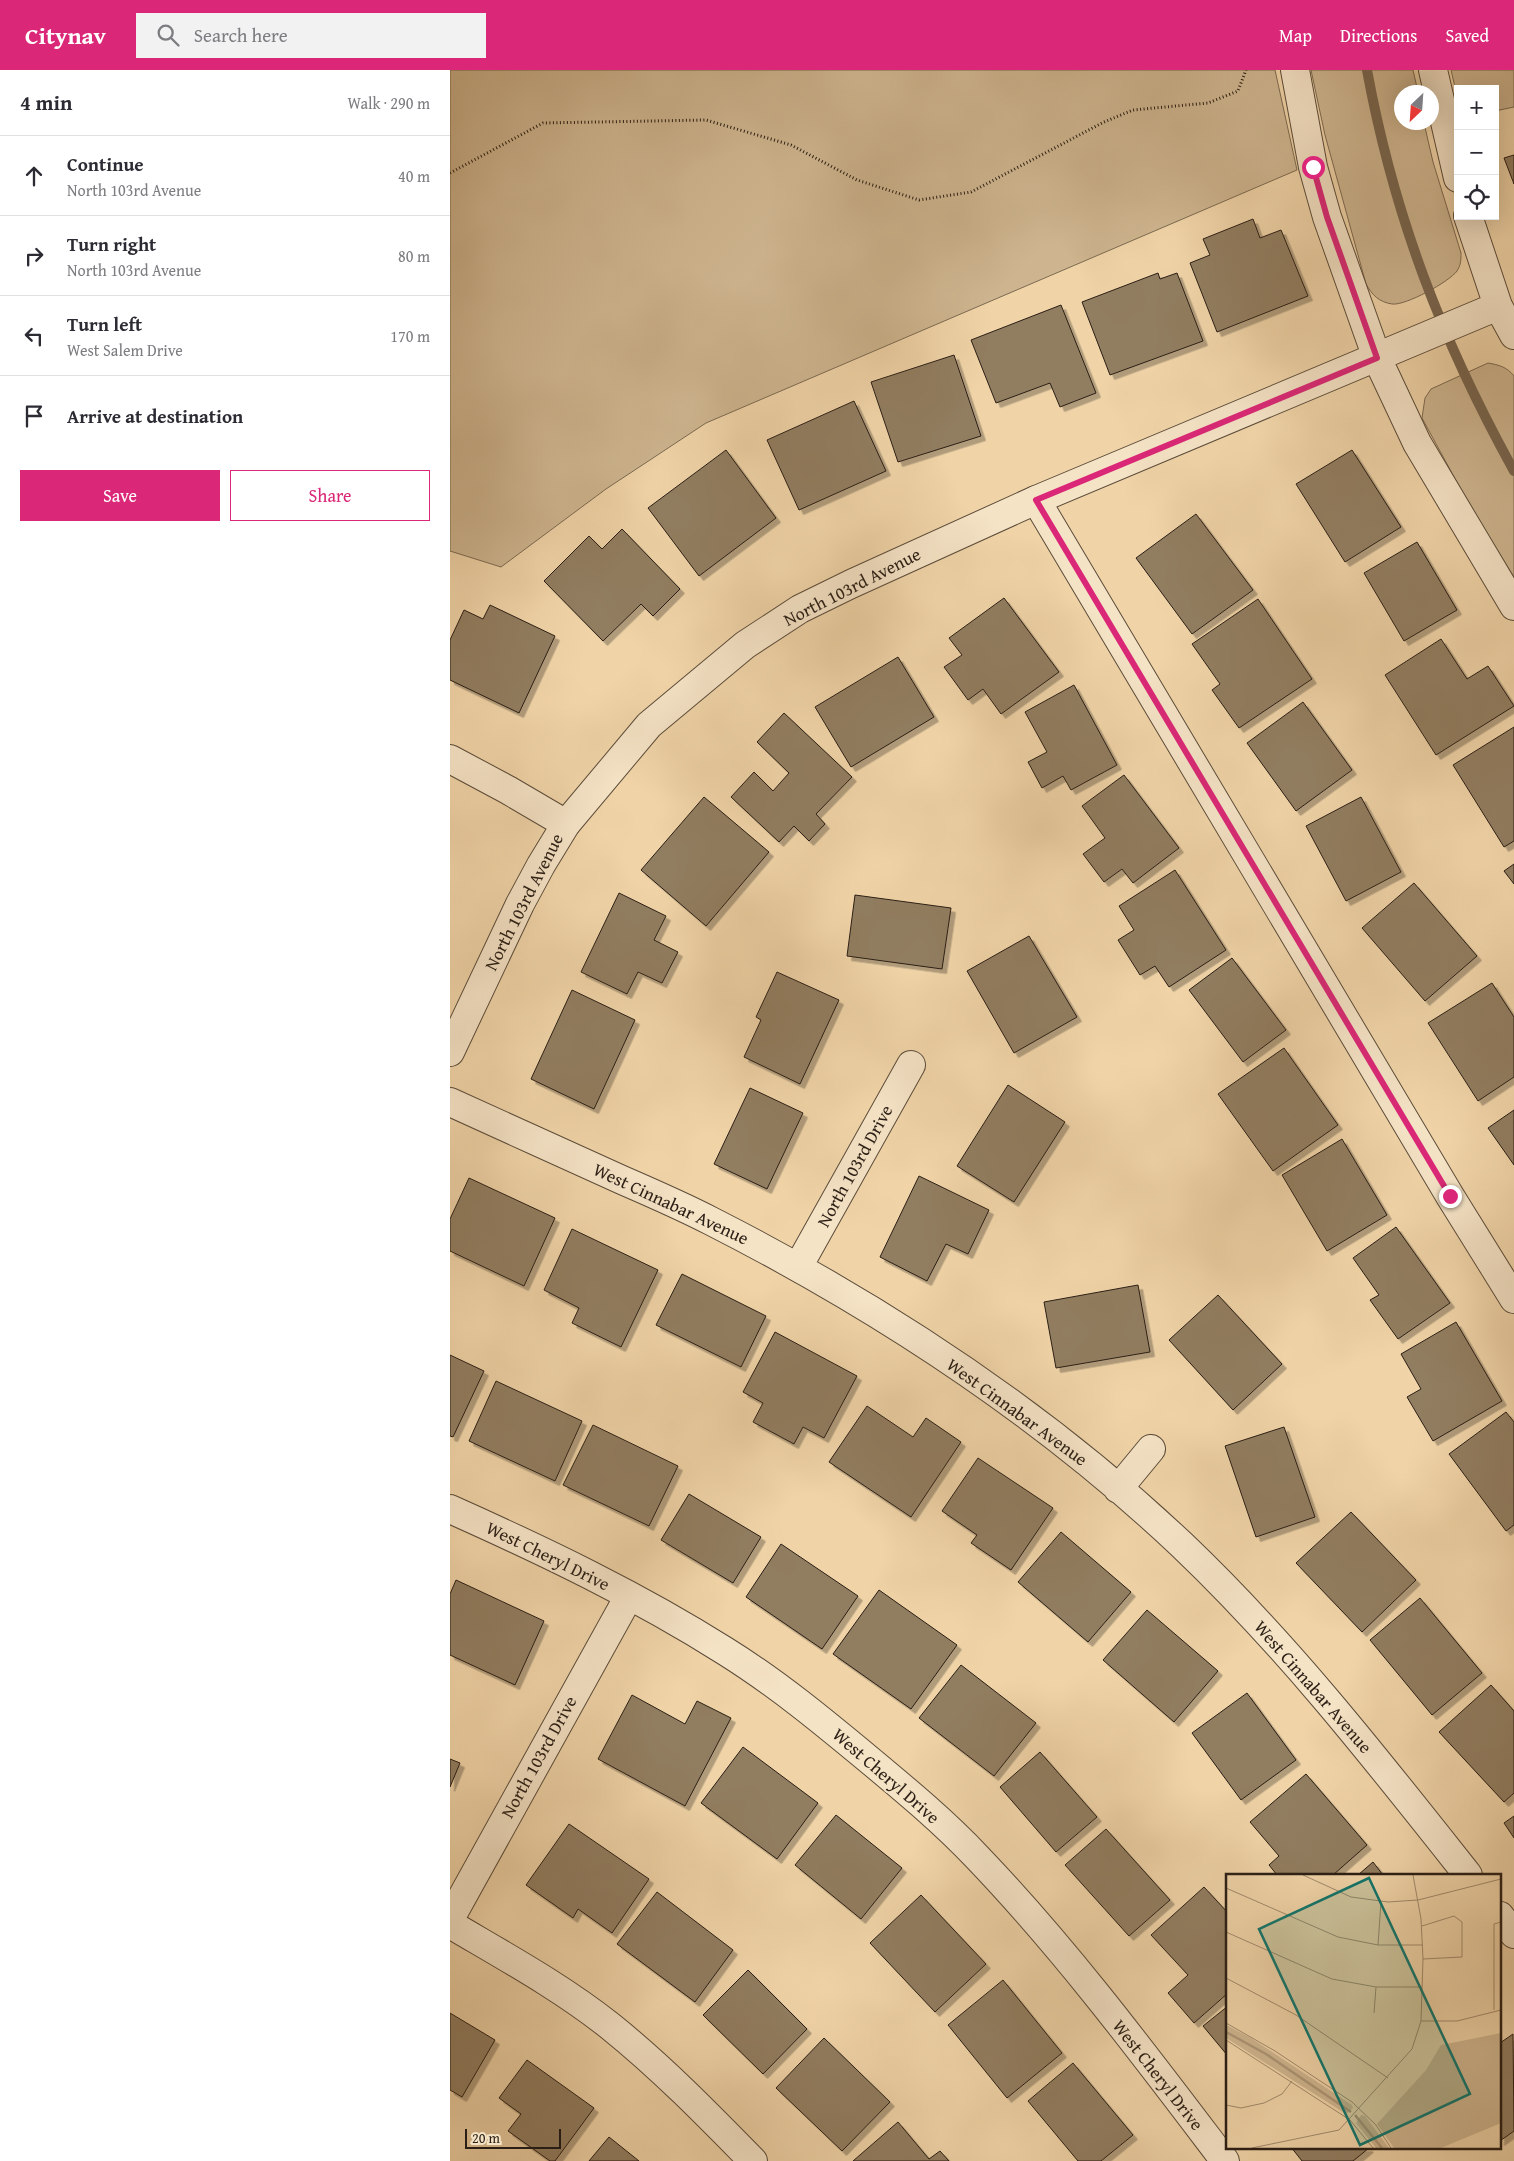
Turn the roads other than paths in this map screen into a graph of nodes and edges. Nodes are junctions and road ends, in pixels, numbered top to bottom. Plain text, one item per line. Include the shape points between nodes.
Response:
1 (1295, 70) edge
2 (1433, 70) edge
3 (1457, 175) edge
4 (1470, 220) edge
5 (1506, 303) edge
6 (1514, 335) edge
7 (1377, 358) junction
8 (1036, 500) junction
9 (1514, 606) edge
10 (450, 759) edge
11 (566, 824) junction
12 (450, 1052) edge
13 (911, 1065) dead end
14 (450, 1102) edge
15 (798, 1267) junction
16 (1514, 1299) edge
17 (1151, 1449) dead end
18 (1118, 1489) junction
19 (450, 1509) edge
20 (629, 1596) junction
21 (1467, 1874) edge
22 (450, 1918) edge
23 (1502, 1919) edge
24 (450, 1924) edge
25 (1514, 1934) edge
26 (753, 2161) edge
27 (1225, 2161) edge

1 - 7 street via 1313,167 1327,217
2 - 3 street
4 - 5 street
5 - 6 street
5 - 7 street, North 103rd Avenue
7 - 8 street, North 103rd Avenue
7 - 9 street via 1417,443
8 - 11 street, North 103rd Avenue via 800,609 745,645 649,725
8 - 16 street
10 - 11 street
11 - 12 street, North 103rd Avenue via 520,904
13 - 15 street, North 103rd Drive
14 - 15 street, West Cinnabar Avenue via 708,1219
15 - 18 street, West Cinnabar Avenue via 986,1385
17 - 18 street
18 - 21 street, West Cinnabar Avenue via 1188,1551 1306,1674
19 - 20 street, West Cheryl Drive
20 - 22 street, North 103rd Drive
20 - 27 street, West Cheryl Drive via 726,1652 819,1718 915,1798 976,1856 1054,1944
23 - 25 street
24 - 26 street via 540,1978 608,2025 662,2071

